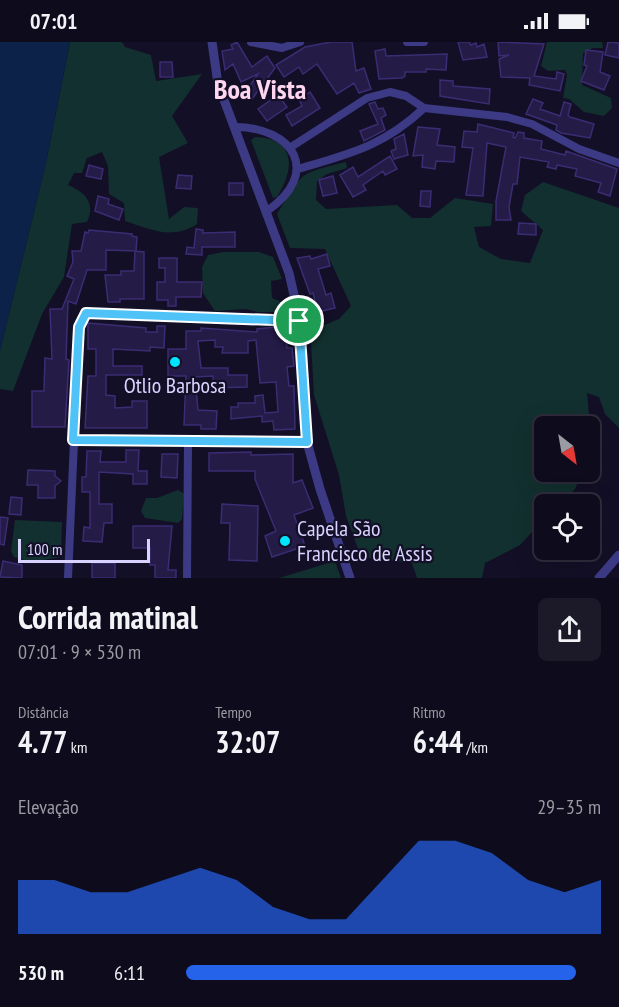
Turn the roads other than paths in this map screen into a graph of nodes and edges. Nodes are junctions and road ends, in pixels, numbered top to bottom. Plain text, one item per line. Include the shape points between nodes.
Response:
1 (212, 42) edge
2 (251, 42) edge
3 (300, 42) edge
4 (407, 42) edge
5 (424, 42) edge
6 (424, 108) junction
7 (235, 127) junction
8 (291, 147) junction
9 (619, 163) edge
10 (298, 169) junction
11 (267, 211) junction
12 (299, 321) junction
13 (73, 440) junction
14 (188, 441) junction
15 (307, 442) junction
16 (619, 555) edge
17 (68, 578) edge
18 (187, 578) edge
19 (350, 578) edge
20 (599, 578) edge

1 - 7 street via 218,84
2 - 3 street via 282,48
4 - 5 street
6 - 8 street via 406,96 390,92 376,95
6 - 9 street via 523,121
6 - 10 street via 397,132 373,145
7 - 8 street via 251,127
7 - 11 street
8 - 10 street
10 - 11 street via 282,201
11 - 12 street via 289,273
12 - 13 street via 86,313 79,327
12 - 15 street
13 - 14 street
13 - 17 street
14 - 15 street
14 - 18 street
15 - 19 street
16 - 20 street

